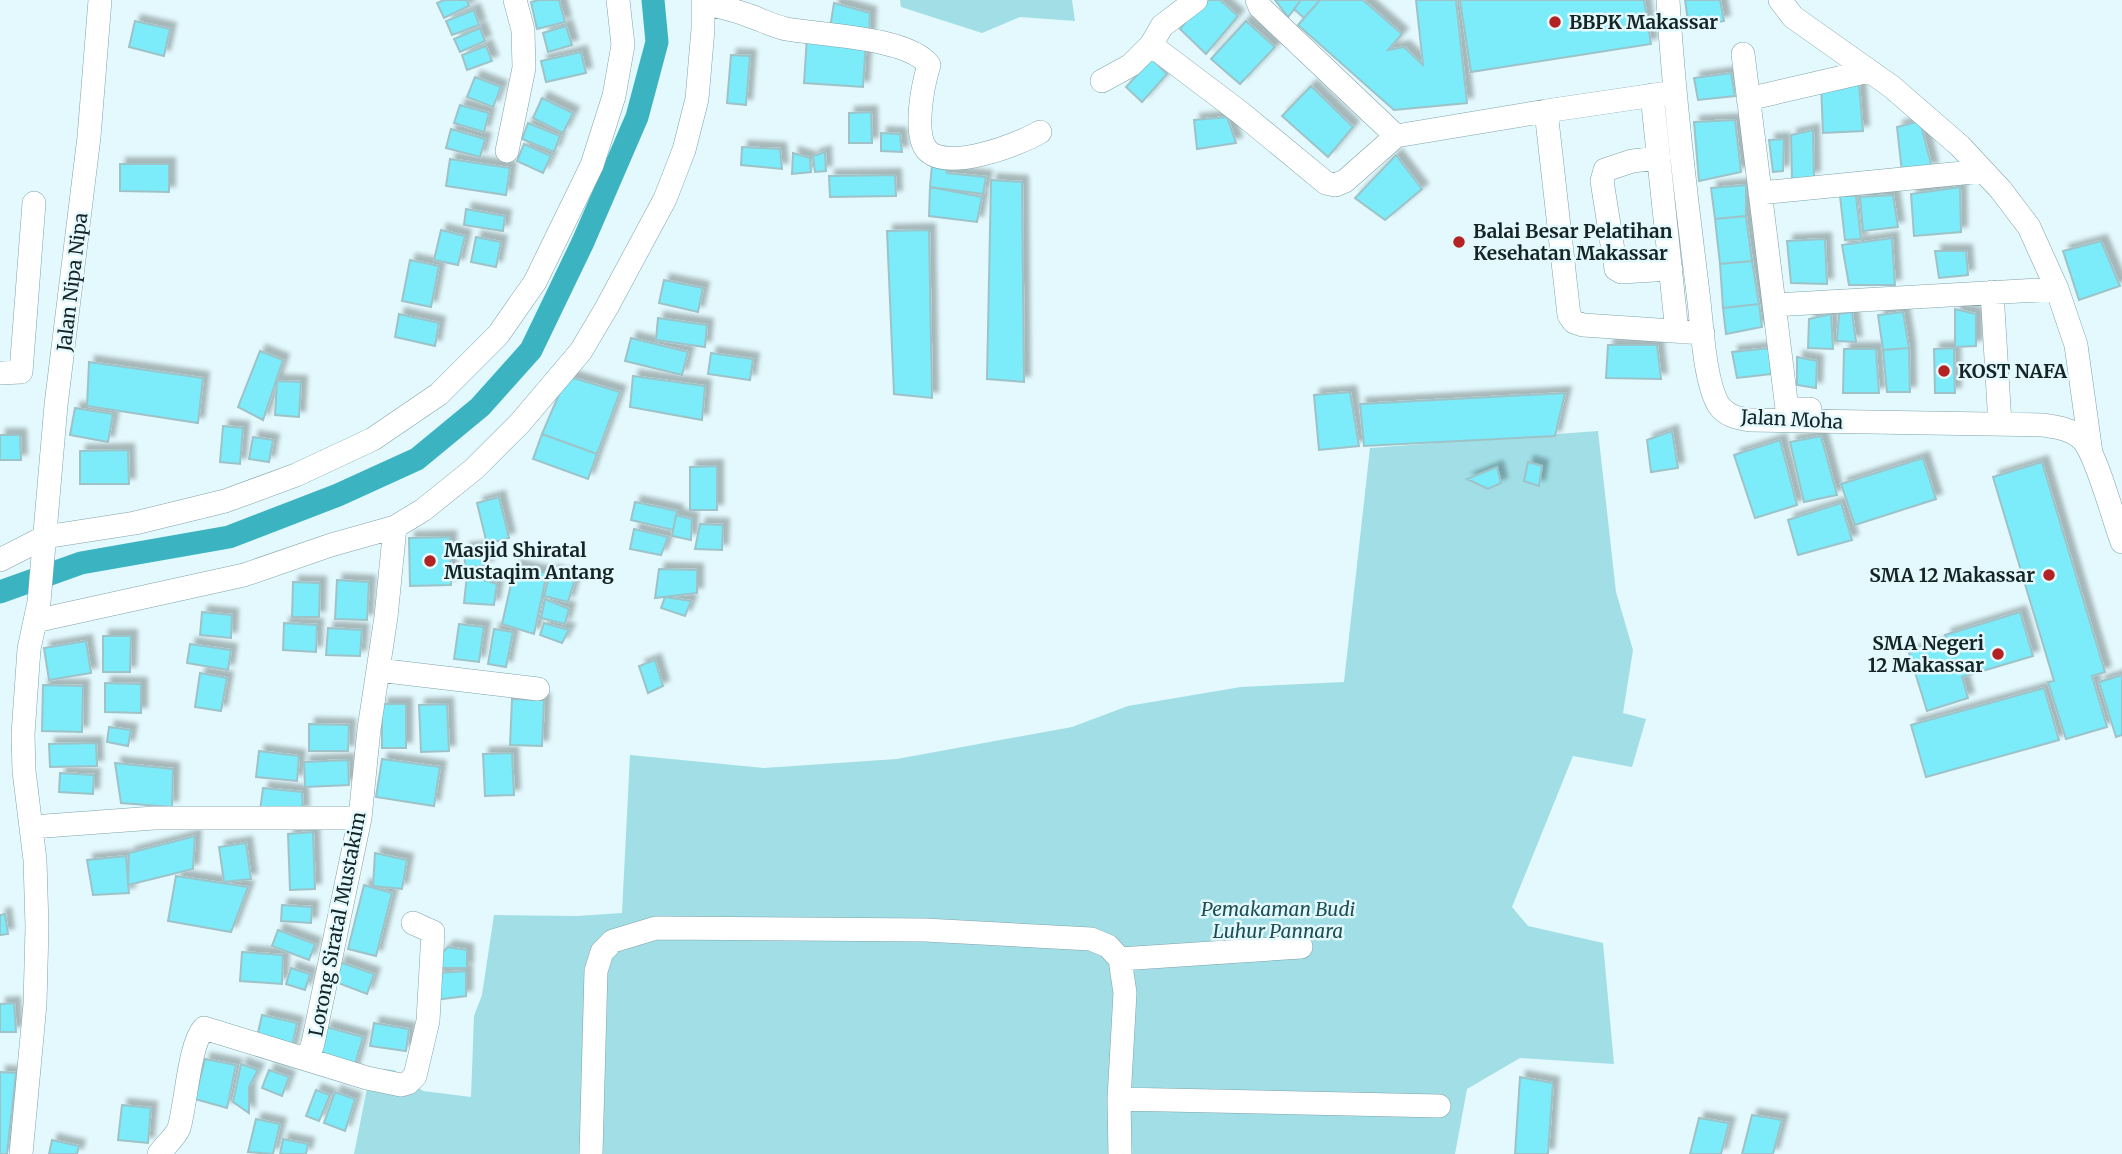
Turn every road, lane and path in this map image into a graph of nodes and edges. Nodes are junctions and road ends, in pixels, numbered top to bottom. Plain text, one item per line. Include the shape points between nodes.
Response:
1 (100, 0) edge
2 (515, 0) edge
3 (618, 0) edge
4 (1196, 0) edge
5 (1257, 0) edge
6 (1668, 0) edge
7 (1780, 0) edge
8 (703, 1) edge
9 (1151, 45) junction
10 (1743, 54) dead end
11 (1869, 71) junction
12 (1102, 81) dead end
13 (1663, 94) junction
14 (1748, 99) junction
15 (1546, 111) junction
16 (1040, 132) dead end
17 (1396, 135) junction
18 (507, 151) dead end
19 (1659, 158) junction
20 (1983, 171) junction
21 (1760, 193) junction
22 (34, 203) dead end
23 (1671, 269) junction
24 (2057, 289) junction
25 (1992, 292) junction
26 (1774, 305) junction
27 (1678, 332) junction
28 (1703, 333) junction
29 (0, 373) edge
30 (1996, 424) junction
31 (2091, 453) junction
32 (395, 527) junction
33 (45, 537) junction
34 (2122, 541) edge
35 (0, 560) edge
36 (37, 612) junction
37 (378, 670) junction
38 (538, 689) dead end
39 (360, 818) junction
40 (32, 827) junction
41 (413, 923) dead end
42 (1301, 947) dead end
43 (1120, 959) junction
44 (308, 1059) junction
45 (1119, 1099) junction
46 (1439, 1106) dead end
47 (21, 1154) edge
48 (159, 1154) edge
49 (591, 1154) edge
50 (1120, 1154) edge

1 - 33 street, Jalan Nipa Nipa
2 - 18 street via 523,30 524,68
3 - 33 street via 623,45 614,96 592,165 535,282 498,335 439,394 373,439 225,501 135,523
4 - 9 street via 1162,26
5 - 17 street
6 - 13 street, Jalan Moha
7 - 11 street via 1793,17
8 - 16 street via 774,26 871,41 923,58 929,65 919,123 925,148 934,156 981,155
8 - 32 street via 697,99 684,150 665,199 607,307 581,351 520,423 474,470
9 - 12 street via 1131,65
9 - 17 street via 1326,183 1345,181
10 - 14 street
11 - 14 street
11 - 20 street via 1960,146
13 - 15 street
13 - 19 street
13 - 28 street, Jalan Moha
14 - 21 street
15 - 17 street
15 - 27 street via 1569,315 1583,325
19 - 23 street
19 - 23 street via 1614,166 1605,170 1602,181 1616,269
20 - 21 street
20 - 24 street via 2029,227
21 - 26 street
22 - 29 street via 20,372
23 - 27 street
24 - 25 street
24 - 31 street via 2076,345
25 - 26 street
25 - 30 street
26 - 30 street via 1787,409 1979,410
27 - 28 street
28 - 30 street, Jalan Moha via 1717,401 1735,418
30 - 31 street, Jalan Moha via 2067,429 2082,439
31 - 34 street, Jalan Moha
32 - 36 street via 244,575
32 - 37 street, Lorong Siratal Mustakim
33 - 35 street
33 - 36 street, Jalan Nipa Nipa
36 - 40 street, Jalan Nipa Nipa via 29,649 23,734
37 - 38 street
37 - 39 street, Lorong Siratal Mustakim
39 - 40 street via 154,818
39 - 44 street, Lorong Siratal Mustakim
40 - 47 street, Jalan Nipa Nipa via 35,1004
41 - 44 street via 433,932 428,1021 415,1076 401,1084
42 - 43 street
43 - 45 street via 1125,993
43 - 49 street via 1108,946 1091,939 952,931 656,928 613,941 602,952 596,971
44 - 48 street, Lorong Siratal Mustakim via 204,1028 188,1076 178,1129
45 - 46 street
45 - 50 street

